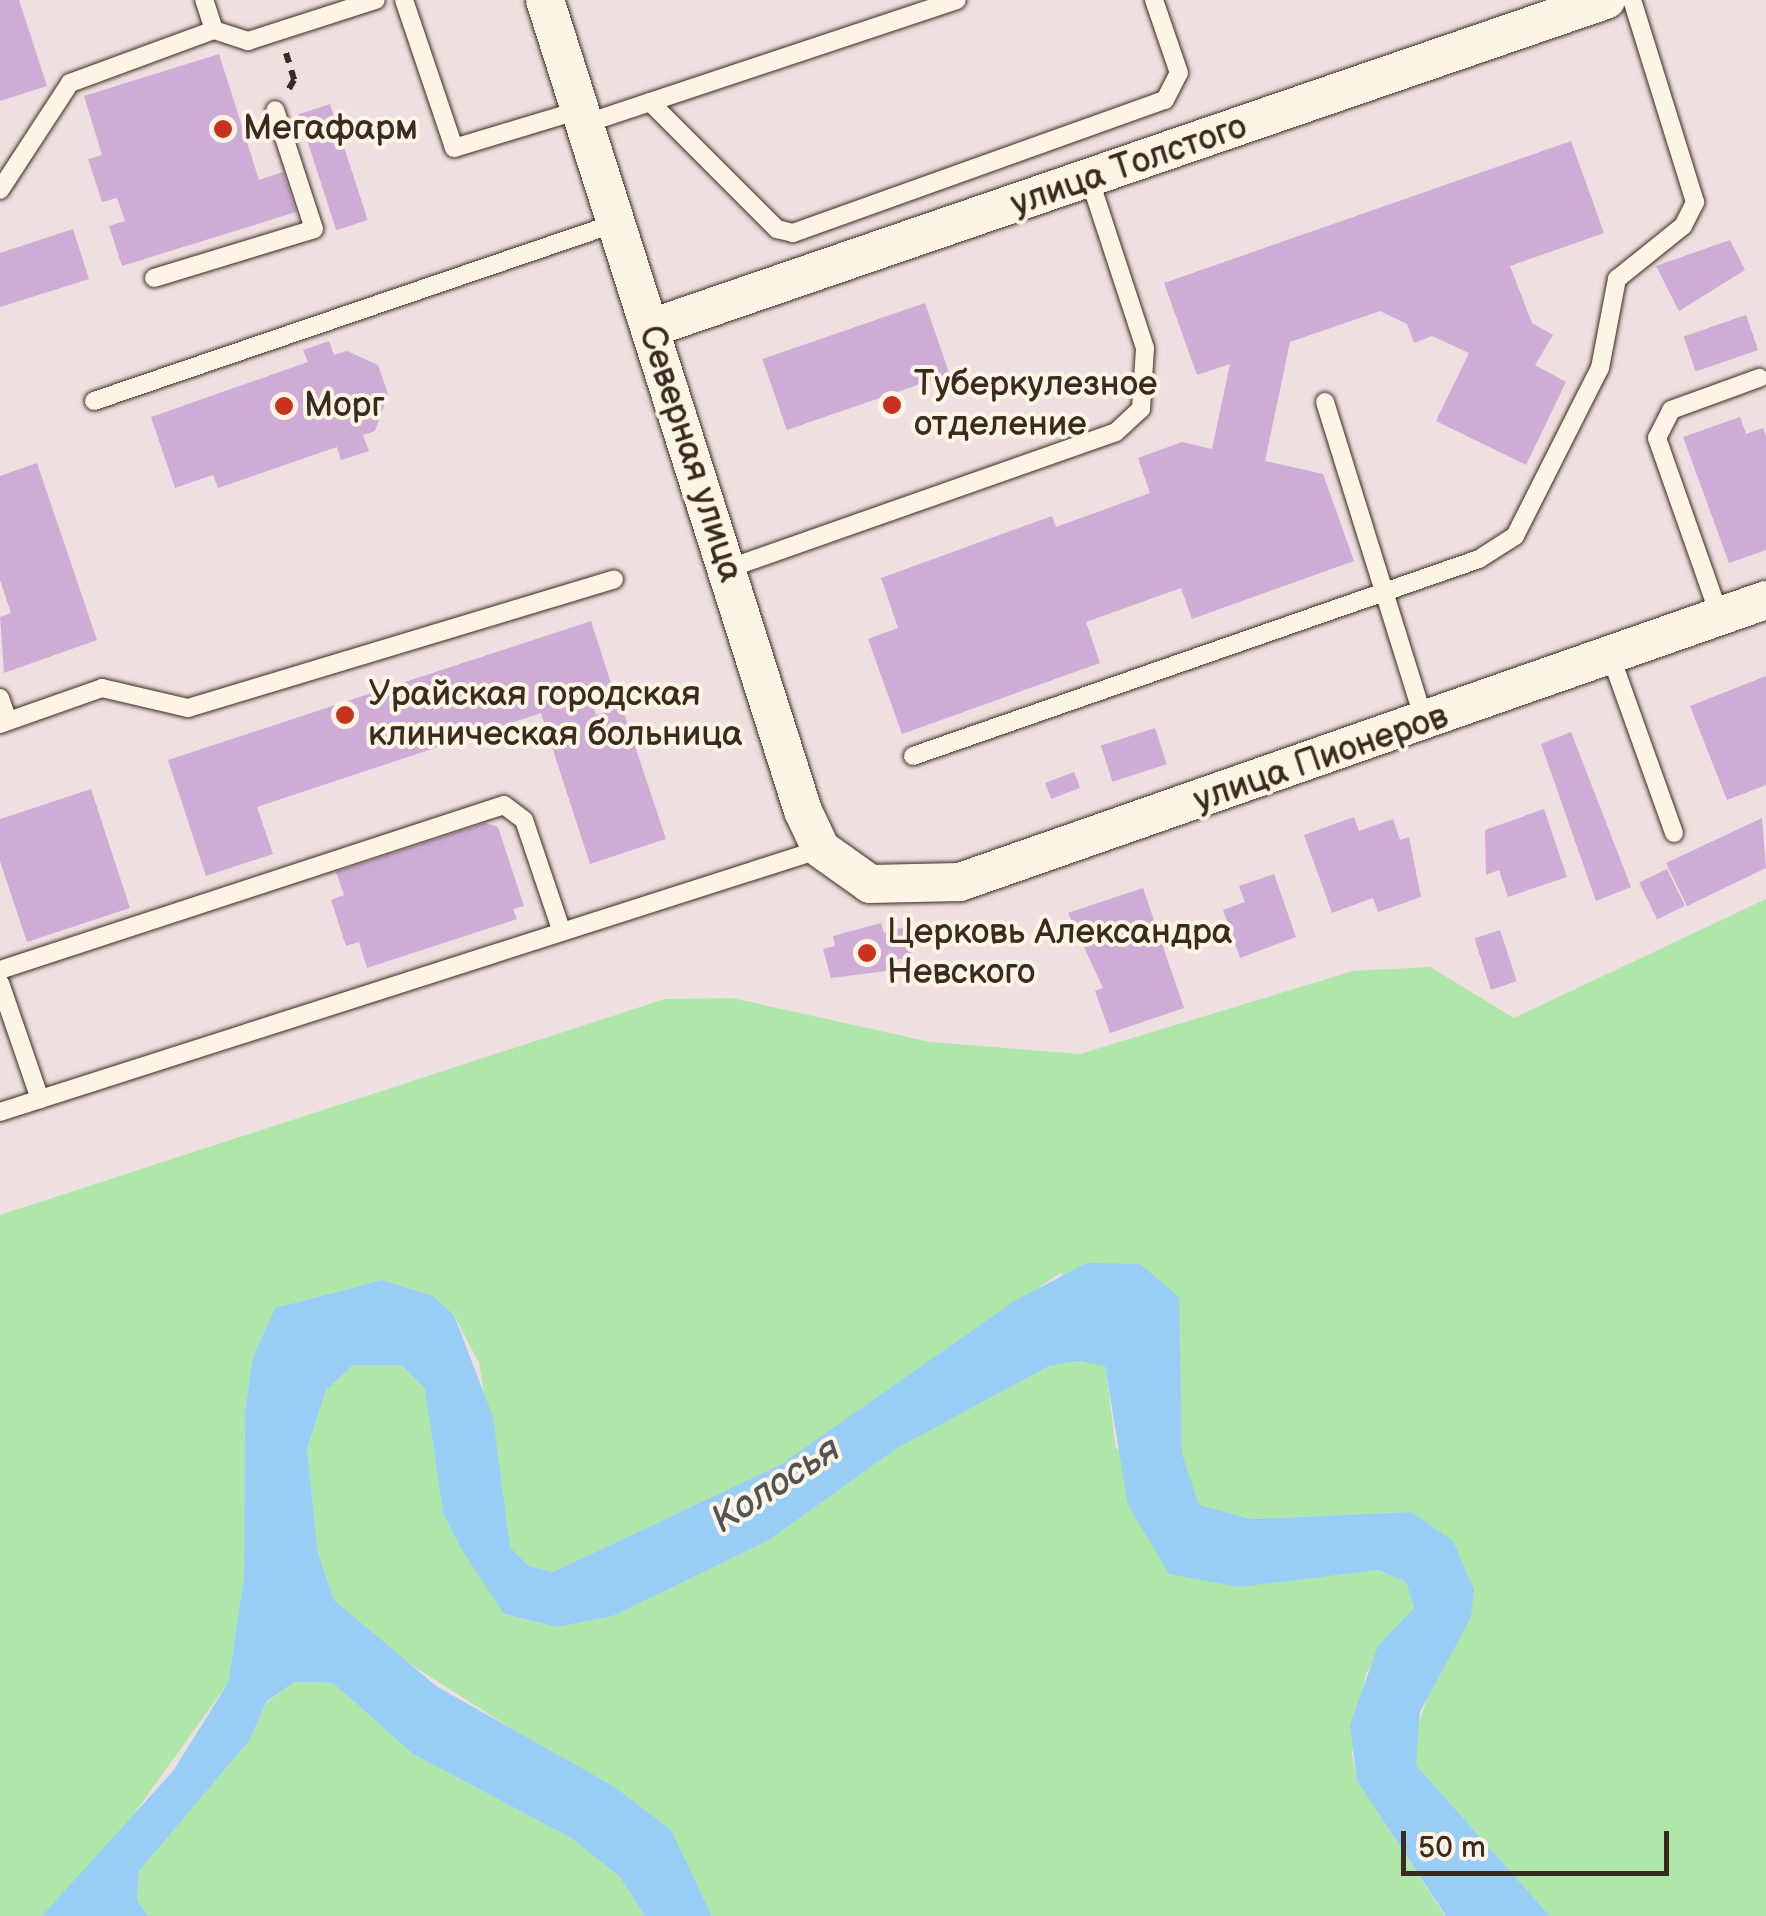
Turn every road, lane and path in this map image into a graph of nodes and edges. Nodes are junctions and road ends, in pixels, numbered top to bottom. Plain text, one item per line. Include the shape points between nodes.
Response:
1 (204, 0) edge
2 (376, 0) edge
3 (404, 0) edge
4 (545, 0) edge
5 (957, 0) edge
6 (1154, 0) edge
7 (1632, 0) edge
8 (1595, 2) edge
9 (214, 30) junction
10 (279, 31) junction
11 (650, 102) junction
12 (275, 110) joint
13 (582, 117) junction
14 (1090, 180) junction
15 (0, 190) edge
16 (616, 223) junction
17 (154, 278) dead end
18 (651, 328) junction
19 (1759, 378) dead end
20 (94, 401) dead end
21 (1325, 402) dead end
22 (727, 569) junction
23 (614, 579) dead end
24 (1389, 590) junction
25 (1766, 600) edge
26 (1720, 617) junction
27 (1611, 657) junction
28 (0, 698) edge
29 (4, 722) edge
30 (1425, 724) junction
31 (913, 756) dead end
32 (1674, 833) dead end
33 (821, 848) junction
34 (562, 932) junction
35 (0, 970) edge
36 (0, 983) edge
37 (40, 1099) junction
38 (0, 1112) edge

1 - 9 lane
2 - 10 lane
3 - 13 lane via 454,148
4 - 13 street, Северная улица
5 - 11 lane
6 - 11 lane via 1179,73 1165,100 793,233 777,230
7 - 24 lane via 1695,189 1691,214 1617,278 1600,368 1515,536
8 - 14 street, улица Толстого
9 - 10 lane via 248,41
9 - 15 lane via 70,84
10 - 12 path via 294,80
11 - 13 lane
12 - 17 lane via 314,229
13 - 16 street, Северная улица
14 - 18 street, улица Толстого
14 - 22 lane via 1145,348 1141,409 1116,432
16 - 18 street, Северная улица
16 - 20 lane
18 - 22 street, Северная улица
19 - 26 lane via 1671,410 1657,438
21 - 24 lane
22 - 33 street, Северная улица
23 - 29 lane via 188,708 102,688
24 - 30 lane
24 - 31 lane
25 - 26 street, улица Пионеров
26 - 27 street, улица Пионеров
27 - 30 street, улица Пионеров
27 - 32 lane
28 - 29 lane
30 - 33 street, улица Пионеров via 960,882 870,884
33 - 34 lane
34 - 35 lane via 524,820 504,806
34 - 37 lane
36 - 37 lane
37 - 38 lane

